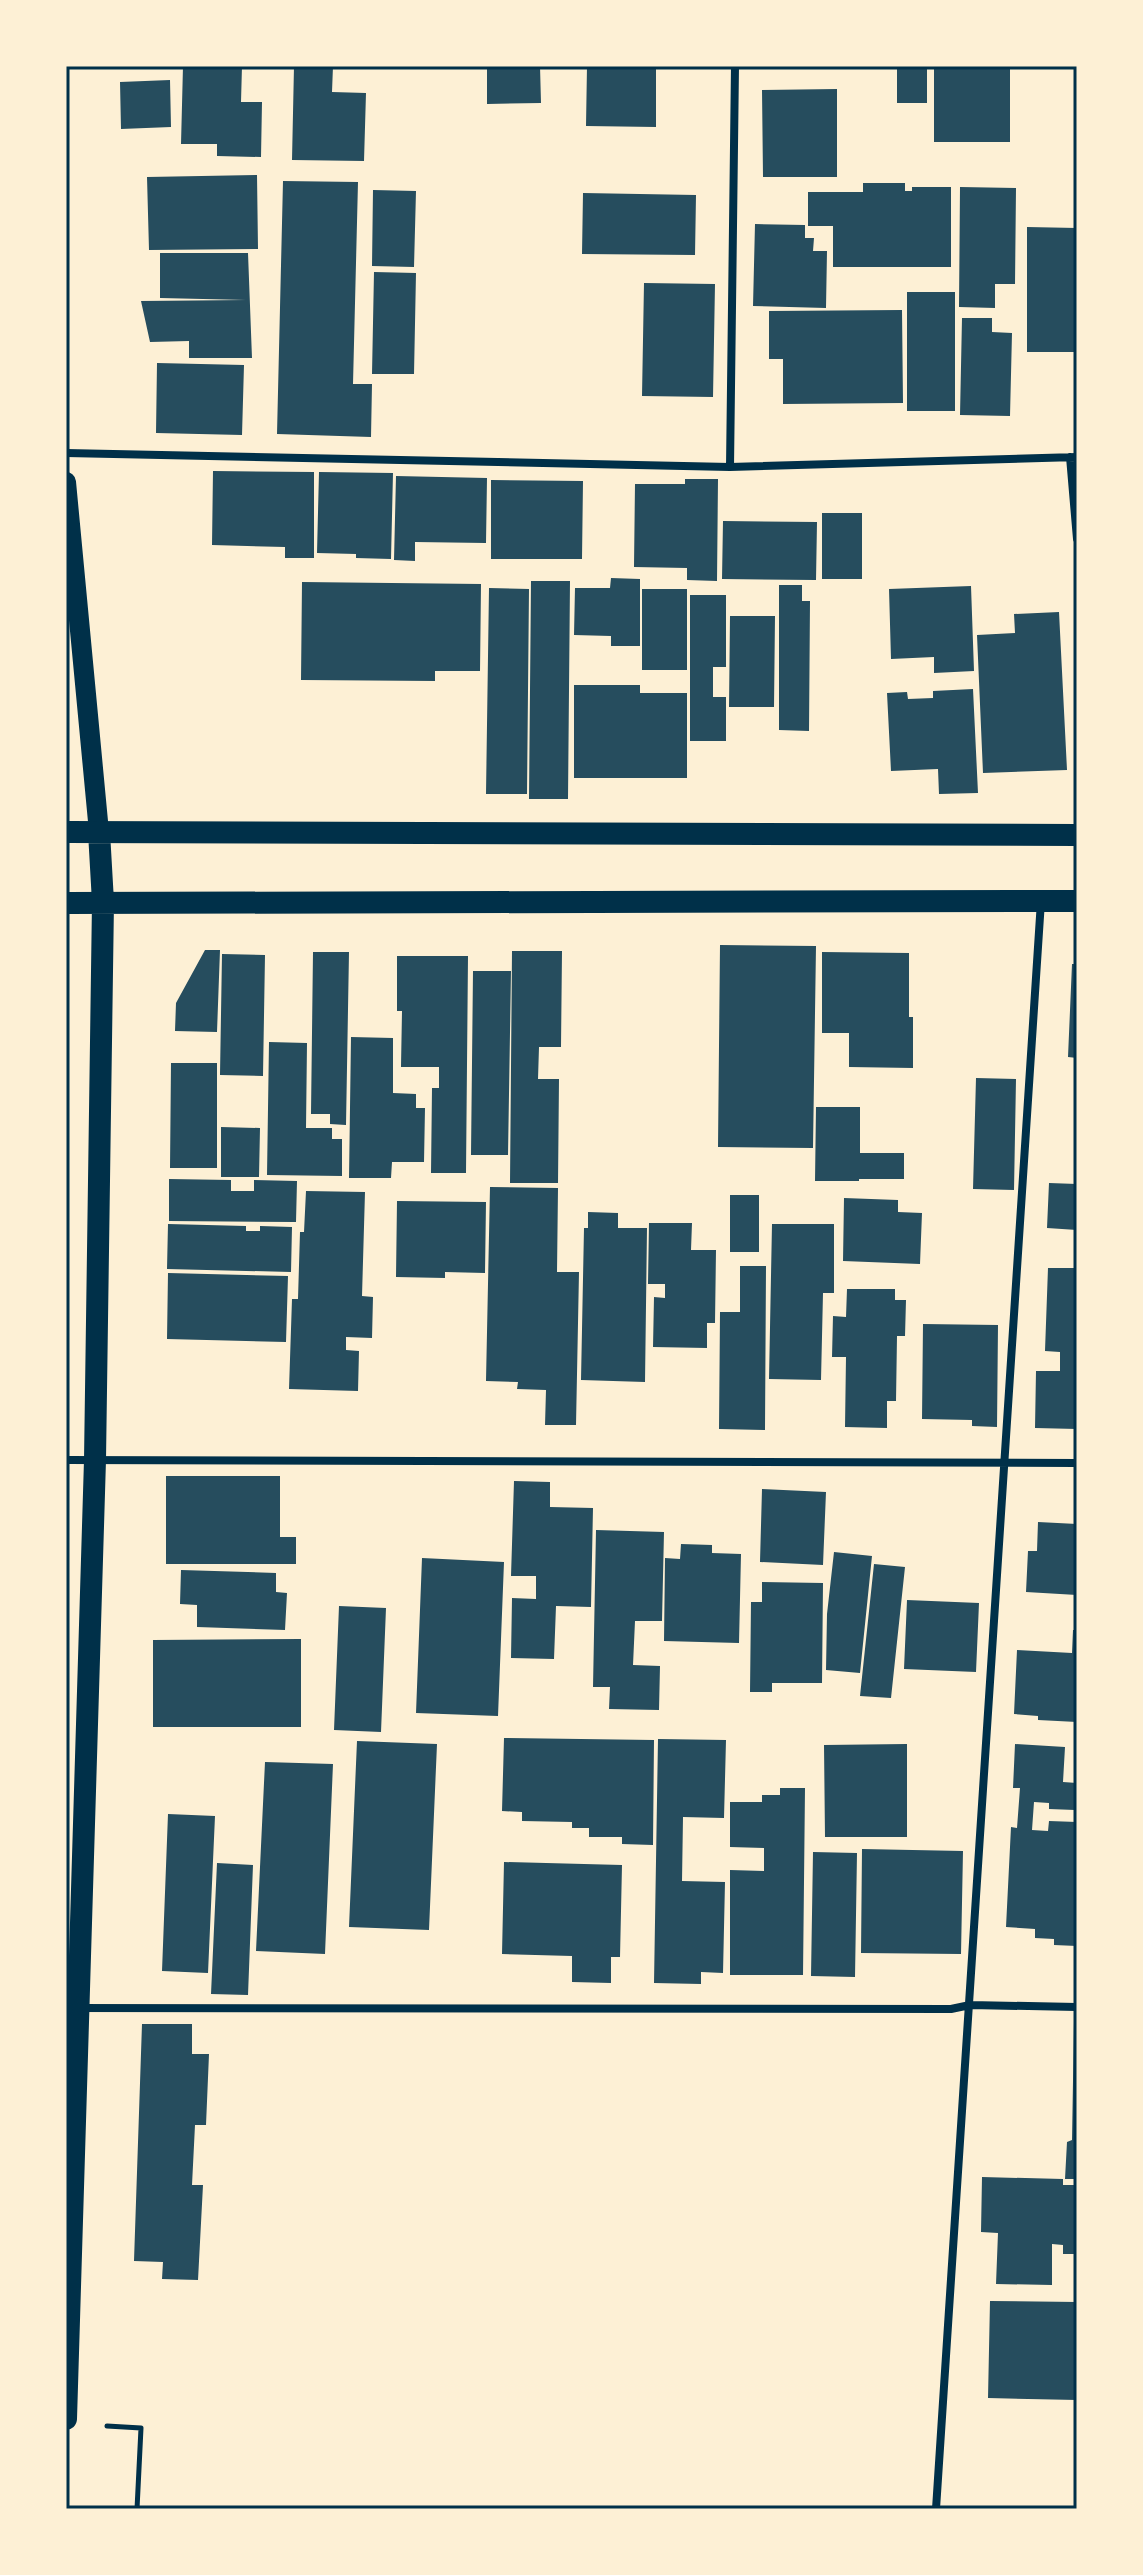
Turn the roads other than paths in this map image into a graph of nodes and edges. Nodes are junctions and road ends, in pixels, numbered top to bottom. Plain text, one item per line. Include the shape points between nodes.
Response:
1 (735, 66) edge
2 (66, 453) edge
3 (1074, 457) edge
4 (730, 467) junction
5 (66, 482) edge
6 (1077, 539) edge
7 (66, 832) edge
8 (99, 832) junction
9 (1077, 835) edge
10 (1041, 901) junction
11 (1077, 901) edge
12 (103, 902) junction
13 (66, 903) edge
14 (66, 1460) edge
15 (95, 1460) junction
16 (1006, 1462) junction
17 (1077, 1463) edge
18 (970, 2005) junction
19 (1077, 2007) edge
20 (72, 2008) edge
21 (66, 2419) edge
22 (936, 2509) edge

1 - 4 street
2 - 4 street
3 - 4 street
3 - 6 street
5 - 8 main road
7 - 8 highway
8 - 9 highway
8 - 12 highway
10 - 11 highway
10 - 12 highway
10 - 16 street
12 - 13 highway
12 - 15 highway
14 - 15 street
15 - 16 street
15 - 20 highway
16 - 17 street
16 - 18 street
18 - 19 street
18 - 20 street
18 - 22 street
20 - 21 highway

